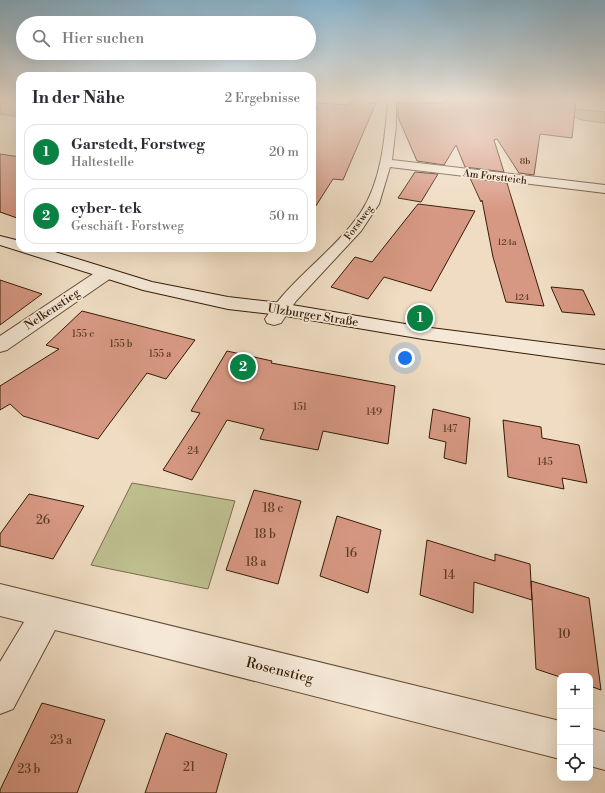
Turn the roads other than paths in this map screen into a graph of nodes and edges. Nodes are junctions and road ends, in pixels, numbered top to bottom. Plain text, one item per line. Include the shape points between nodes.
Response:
1 (389, 137) edge
2 (385, 163) junction
3 (605, 189) edge
4 (0, 240) edge
5 (16, 245) edge
6 (38, 252) edge
7 (105, 274) junction
8 (277, 314) junction
9 (0, 345) edge
10 (605, 357) edge
11 (0, 600) edge
12 (47, 612) junction
13 (0, 696) edge
14 (557, 739) edge
15 (593, 748) edge
16 (605, 751) edge

1 - 2 street, Forstweg
2 - 3 street, Am Forstteich
2 - 8 street, Forstweg via 372,204 338,248
4 - 5 street
6 - 7 street, Ulzburger Straße
7 - 8 street, Ulzburger Straße
7 - 9 street, Nelkenstieg
8 - 10 street, Ulzburger Straße
11 - 12 street, Rosenstieg
12 - 13 street
12 - 14 street, Rosenstieg
15 - 16 street

